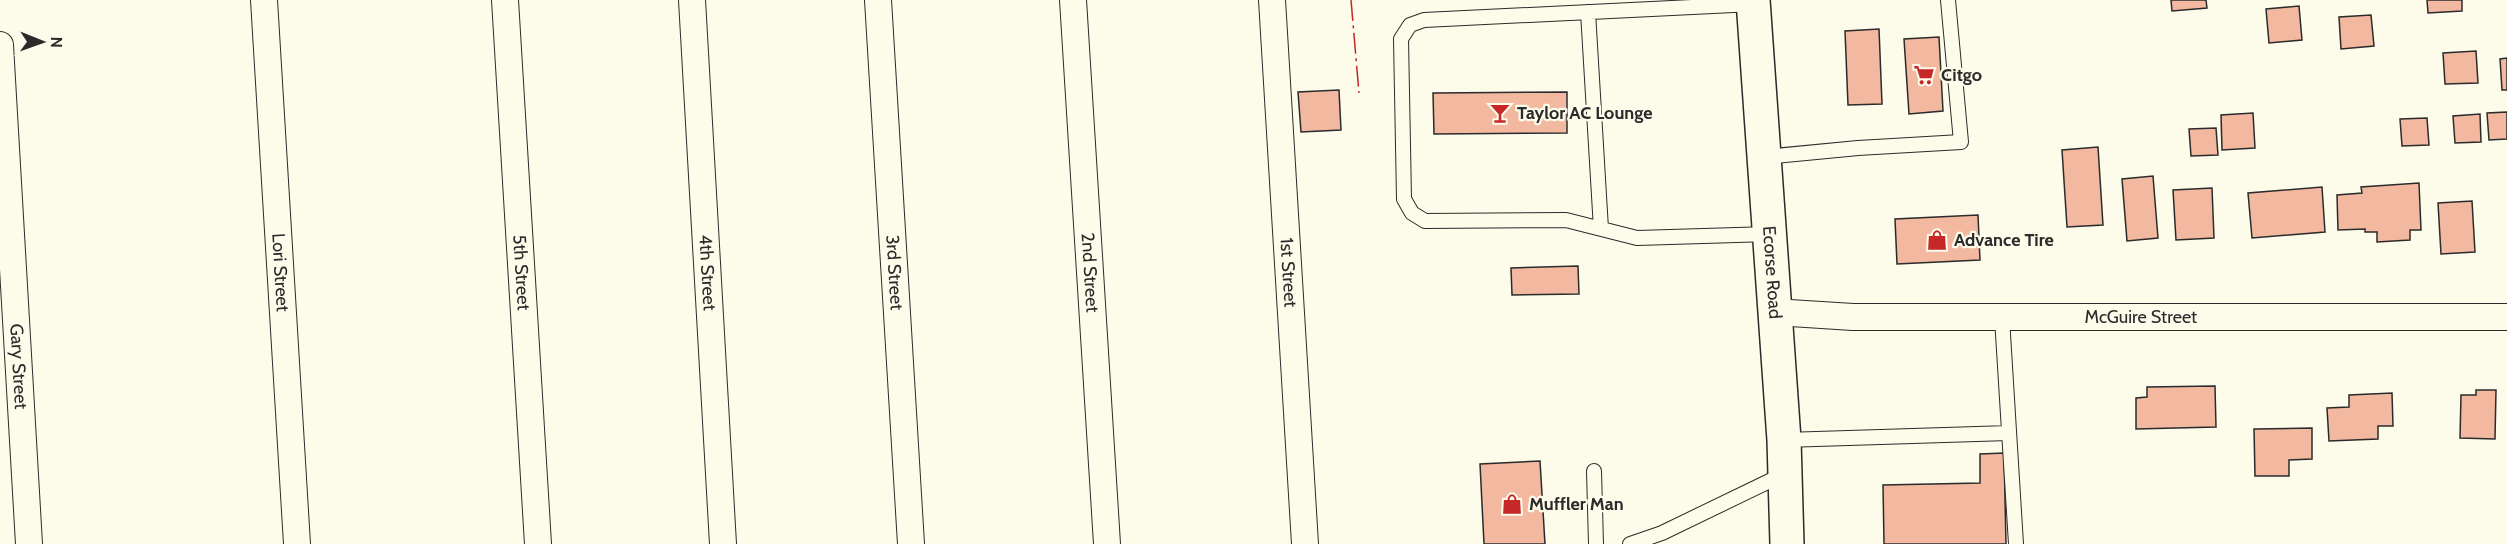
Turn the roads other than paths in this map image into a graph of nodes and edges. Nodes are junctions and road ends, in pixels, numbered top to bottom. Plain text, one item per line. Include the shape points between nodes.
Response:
1 (264, 0) edge
2 (505, 0) edge
3 (692, 0) edge
4 (878, 0) edge
5 (1073, 0) edge
6 (1272, 0) edge
7 (1948, 0) edge
8 (1754, 2) edge
9 (1588, 12) junction
10 (0, 45) edge
11 (1764, 158) junction
12 (1601, 229) junction
13 (1770, 234) junction
14 (1775, 312) junction
15 (2507, 317) edge
16 (2002, 318) junction
17 (2009, 433) junction
18 (1784, 440) junction
19 (1594, 471) dead end
20 (1784, 474) junction
21 (29, 544) edge
22 (297, 544) edge
23 (538, 544) edge
24 (723, 544) edge
25 (911, 544) edge
26 (1107, 544) edge
27 (1305, 544) edge
28 (1596, 544) edge
29 (1630, 544) edge
30 (1787, 544) edge
31 (2016, 544) edge

1 - 22 street, Lori Street
2 - 23 street, 5th Street
3 - 24 street, 4th Street
4 - 25 street, 3rd Street
5 - 26 street, 2nd Street
6 - 27 street, 1st Street
7 - 11 lane via 1961,142
8 - 9 lane
8 - 11 main road, Ecorse Road
9 - 12 lane
9 - 12 lane via 1424,20 1410,24 1401,39 1404,199 1412,213 1425,221 1566,220
10 - 21 street, Gary Street
11 - 13 main road, Ecorse Road
12 - 13 lane via 1637,238
13 - 14 main road, Ecorse Road
14 - 16 street, McGuire Street
14 - 18 main road, Ecorse Road
15 - 16 street, McGuire Street
16 - 17 lane
17 - 18 lane
17 - 31 lane
18 - 20 main road, Ecorse Road
19 - 28 lane
20 - 29 lane via 1662,533
20 - 30 main road, Ecorse Road

